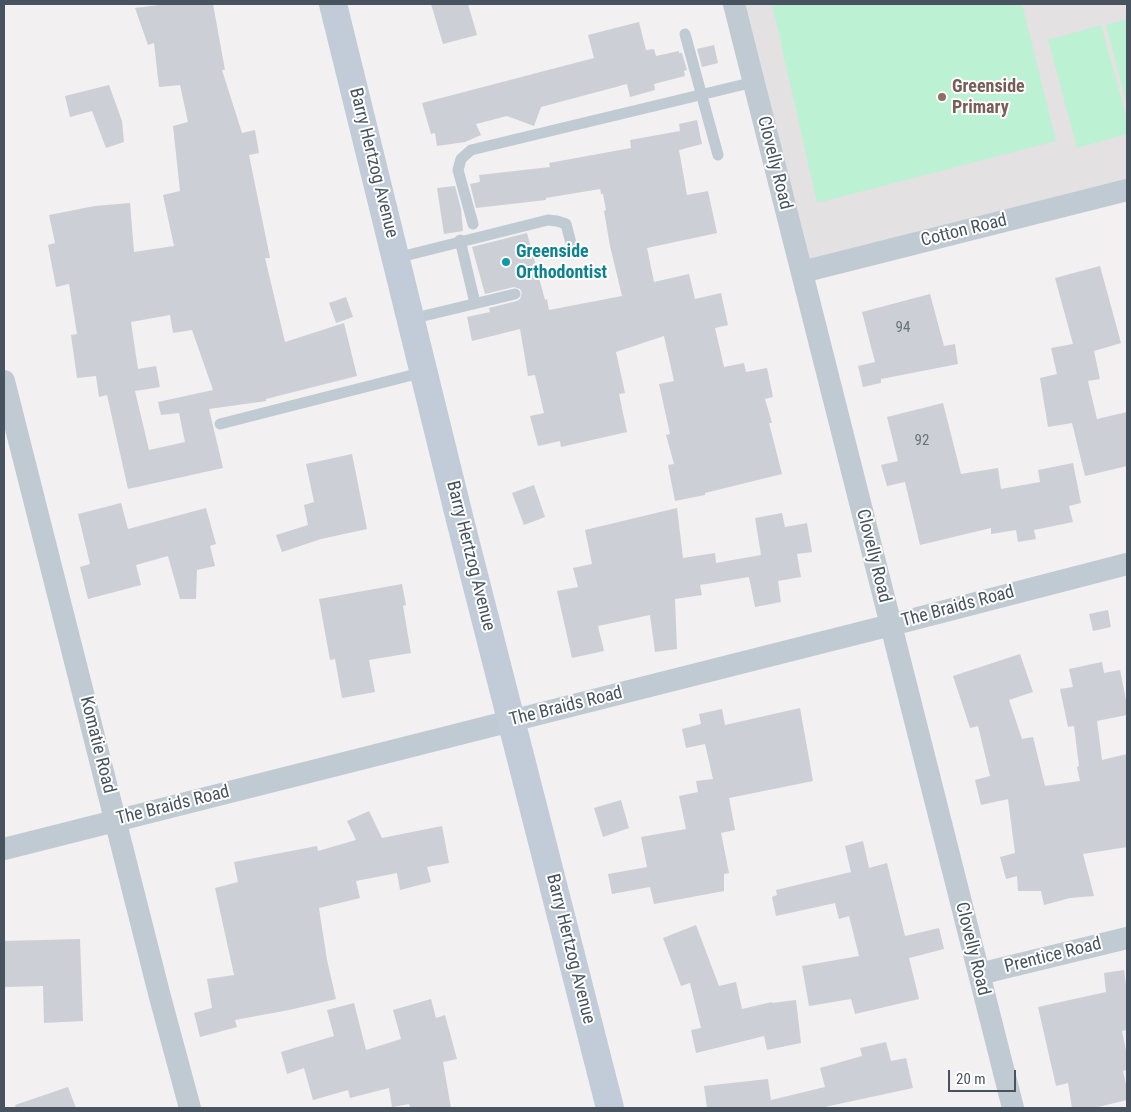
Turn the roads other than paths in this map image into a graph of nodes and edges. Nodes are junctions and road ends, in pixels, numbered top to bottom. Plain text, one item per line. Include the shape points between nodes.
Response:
1 (333, 4) edge
2 (734, 4) edge
3 (685, 34) dead end
4 (754, 82) junction
5 (701, 94) junction
6 (718, 156) dead end
7 (1127, 190) edge
8 (473, 224) dead end
9 (460, 240) junction
10 (572, 247) dead end
11 (396, 258) junction
12 (802, 272) junction
13 (515, 294) dead end
14 (475, 303) junction
15 (410, 319) junction
16 (424, 372) junction
17 (4, 381) edge
18 (220, 424) dead end
19 (11, 438) edge
20 (1127, 564) edge
21 (891, 625) junction
22 (511, 720) junction
23 (116, 821) junction
24 (4, 849) edge
25 (1127, 938) edge
26 (979, 974) junction
27 (190, 1108) edge
28 (610, 1108) edge
29 (1013, 1108) edge

1 - 11 main road, Barry Hertzog Avenue
2 - 4 street, Clovelly Road
3 - 5 lane
4 - 5 lane
4 - 12 street, Clovelly Road
5 - 6 lane
5 - 8 lane via 471,150 461,159 458,170
7 - 12 street, Cotton Road
9 - 10 lane via 548,220 566,224
9 - 11 lane
9 - 14 lane
11 - 15 main road, Barry Hertzog Avenue
12 - 21 street, Clovelly Road
13 - 14 lane
14 - 15 lane
15 - 16 main road, Barry Hertzog Avenue
16 - 18 lane
16 - 22 main road, Barry Hertzog Avenue
17 - 19 street, Komatie Road
19 - 23 street, Komatie Road
20 - 21 street, The Braids Road
21 - 22 street, The Braids Road
21 - 26 street, Clovelly Road
22 - 23 street, The Braids Road
22 - 28 main road, Barry Hertzog Avenue
23 - 24 street, The Braids Road
23 - 27 street, Komatie Road
25 - 26 street, Prentice Road
26 - 29 street, Clovelly Road

